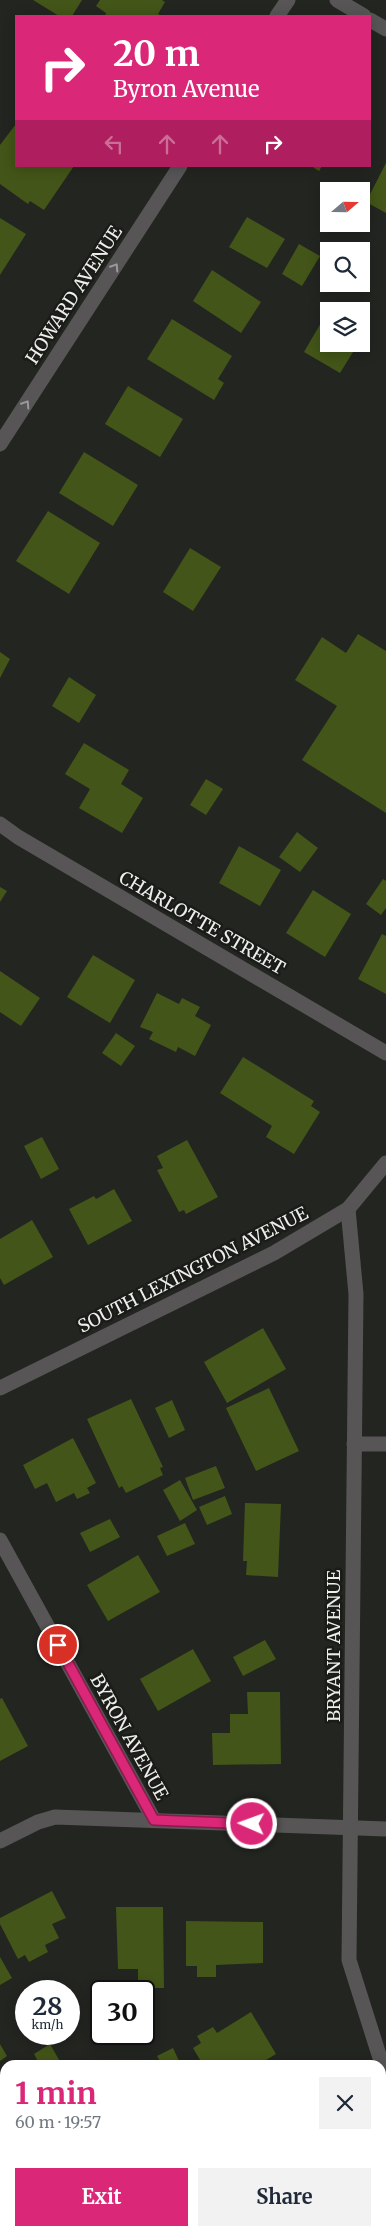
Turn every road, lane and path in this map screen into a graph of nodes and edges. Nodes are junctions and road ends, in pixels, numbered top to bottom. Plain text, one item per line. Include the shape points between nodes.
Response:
1 (288, 0) edge
2 (337, 0) edge
3 (278, 15) edge
4 (362, 15) edge
5 (371, 21) edge
6 (386, 29) edge
7 (179, 167) edge
8 (0, 444) edge
9 (0, 824) edge
10 (386, 1053) edge
11 (386, 1163) edge
12 (348, 1209) junction
13 (0, 1388) edge
14 (354, 1444) junction
15 (386, 1444) edge
16 (0, 1540) edge
17 (154, 1820) junction
18 (351, 1828) junction
19 (386, 1828) edge
20 (0, 1841) edge
21 (381, 2060) edge

1 - 3 street
2 - 4 street
5 - 6 street
8 -> 7 street, HOWARD AVENUE
9 - 10 street, CHARLOTTE STREET
11 - 12 street, SOUTH LEXINGTON AVENUE
12 - 13 street, SOUTH LEXINGTON AVENUE via 274,1253
12 - 14 street, BRYANT AVENUE via 356,1294
14 - 15 street
14 - 18 street, BRYANT AVENUE
16 - 17 street, BYRON AVENUE
17 - 18 street
17 - 20 street via 55,1817
18 - 19 street
18 - 21 street, BRYANT AVENUE via 349,1960

